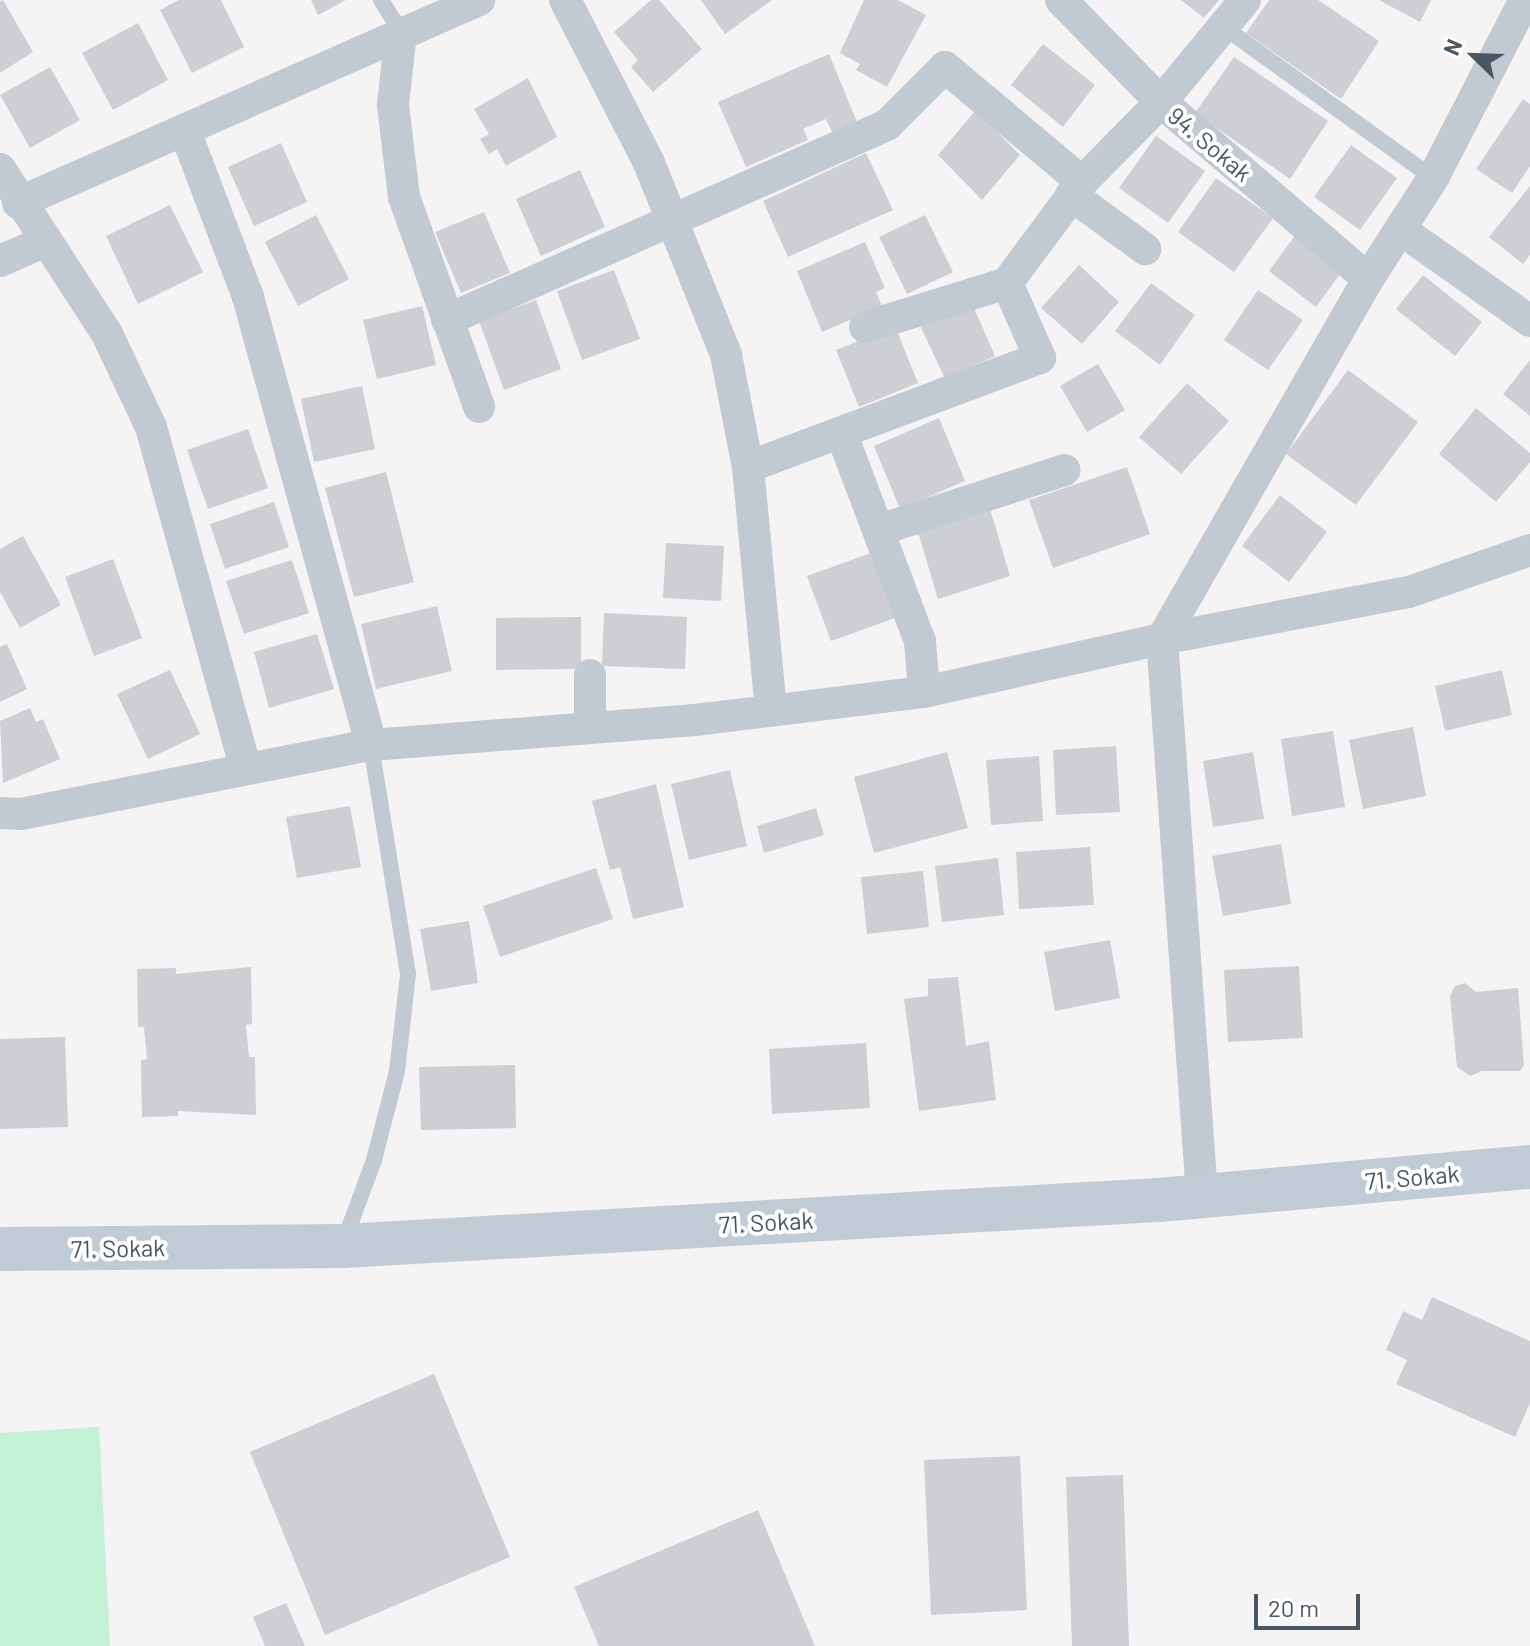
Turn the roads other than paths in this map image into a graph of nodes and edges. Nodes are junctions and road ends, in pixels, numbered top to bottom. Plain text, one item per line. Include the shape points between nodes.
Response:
1 (381, 0) edge
2 (479, 0) edge
3 (565, 0) edge
4 (1061, 0) edge
5 (1245, 0) edge
6 (1525, 0) edge
7 (1225, 28) junction
8 (401, 32) junction
9 (1161, 102) junction
10 (185, 131) junction
11 (0, 169) edge
12 (1433, 178) junction
13 (1076, 188) junction
14 (18, 203) junction
15 (675, 222) junction
16 (1400, 229) junction
17 (43, 242) junction
18 (1145, 249) dead end
19 (0, 261) edge
20 (1368, 279) junction
21 (1007, 283) junction
22 (447, 320) junction
23 (1530, 321) edge
24 (865, 327) dead end
25 (479, 407) dead end
26 (842, 435) junction
27 (748, 467) junction
28 (1065, 470) dead end
29 (879, 530) junction
30 (1530, 550) edge
31 (1162, 639) junction
32 (590, 675) dead end
33 (924, 692) junction
34 (771, 709) junction
35 (590, 728) junction
36 (371, 745) junction
37 (245, 767) junction
38 (0, 813) edge
39 (1530, 1167) edge
40 (1202, 1195) junction
41 (343, 1246) junction
42 (0, 1249) edge

1 - 8 lane
2 - 8 street
3 - 15 street
4 - 9 street, 94. Sokak
5 - 7 street
6 - 12 street
7 - 9 street
7 - 12 lane
8 - 10 street
8 - 22 street via 393,105 404,197
9 - 13 street
9 - 20 street, 94. Sokak
10 - 14 street
10 - 36 street via 248,297
11 - 14 street
12 - 16 street
13 - 15 street via 945,67 887,125
13 - 18 street
13 - 21 street
14 - 17 street
15 - 22 street
15 - 27 street via 726,355
16 - 20 street
16 - 23 street
17 - 19 street
17 - 37 street via 107,334 151,427
20 - 31 street
21 - 24 street
21 - 26 street via 1040,358
22 - 25 street
26 - 27 street
26 - 29 street
27 - 34 street
28 - 29 street
29 - 33 street via 920,641
30 - 31 street via 1409,592
31 - 33 street
31 - 40 street
32 - 35 street
33 - 34 street
34 - 35 street
35 - 36 street
36 - 37 street
36 - 41 lane via 408,974 397,1071 374,1160
37 - 38 street via 21,814
39 - 40 street, 71. Sokak
40 - 41 street, 71. Sokak
41 - 42 street, 71. Sokak

